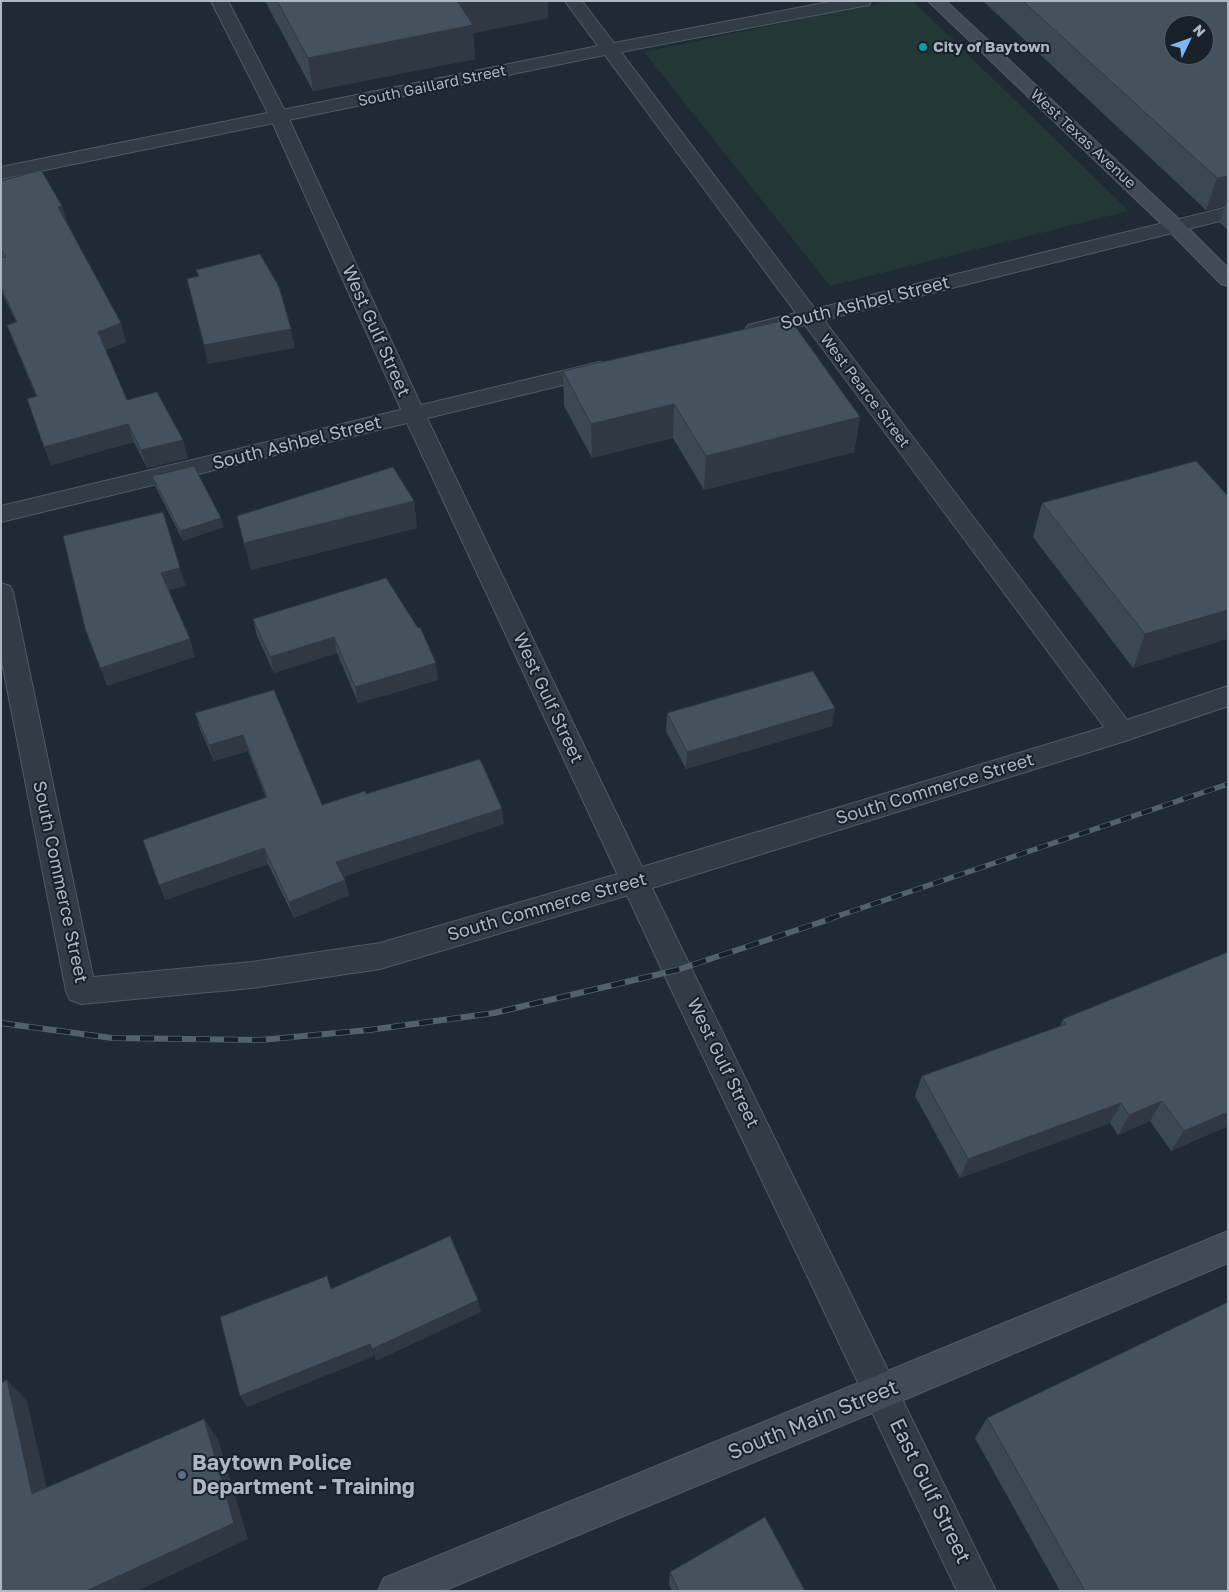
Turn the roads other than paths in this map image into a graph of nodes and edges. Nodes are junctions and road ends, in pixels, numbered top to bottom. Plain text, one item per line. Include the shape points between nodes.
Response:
1 (219, 1) edge
2 (573, 1) edge
3 (863, 1) edge
4 (936, 1) edge
5 (609, 49) junction
6 (279, 118) junction
7 (1, 173) edge
8 (1228, 213) edge
9 (1175, 226) junction
10 (1228, 280) edge
11 (809, 317) junction
12 (733, 336) edge
13 (617, 364) edge
14 (414, 414) junction
15 (1, 514) edge
16 (1, 592) edge
17 (1228, 696) edge
18 (1122, 732) junction
19 (635, 881) junction
20 (1228, 1247) edge
21 (882, 1392) junction
22 (397, 1591) edge
23 (977, 1591) edge

1 - 6 street, West Gulf Street
2 - 5 street, West Pearce Street
3 - 5 street, South Gaillard Street
4 - 9 main road, West Texas Avenue
5 - 6 street, South Gaillard Street
5 - 11 street, West Pearce Street
6 - 7 street, South Gaillard Street
6 - 14 street, West Gulf Street
8 - 9 street, South Ashbel Street
9 - 10 main road, West Texas Avenue
9 - 11 street, South Ashbel Street
11 - 12 street, South Ashbel Street
11 - 18 street, West Pearce Street
13 - 14 street, South Ashbel Street
14 - 15 street, South Ashbel Street
14 - 19 street, West Gulf Street
16 - 19 street, South Commerce Street via 80,991 252,975 380,956
17 - 18 street, South Commerce Street
18 - 19 street, South Commerce Street
19 - 21 street, West Gulf Street
20 - 21 main road, South Main Street
21 - 22 main road, South Main Street
21 - 23 street, East Gulf Street

